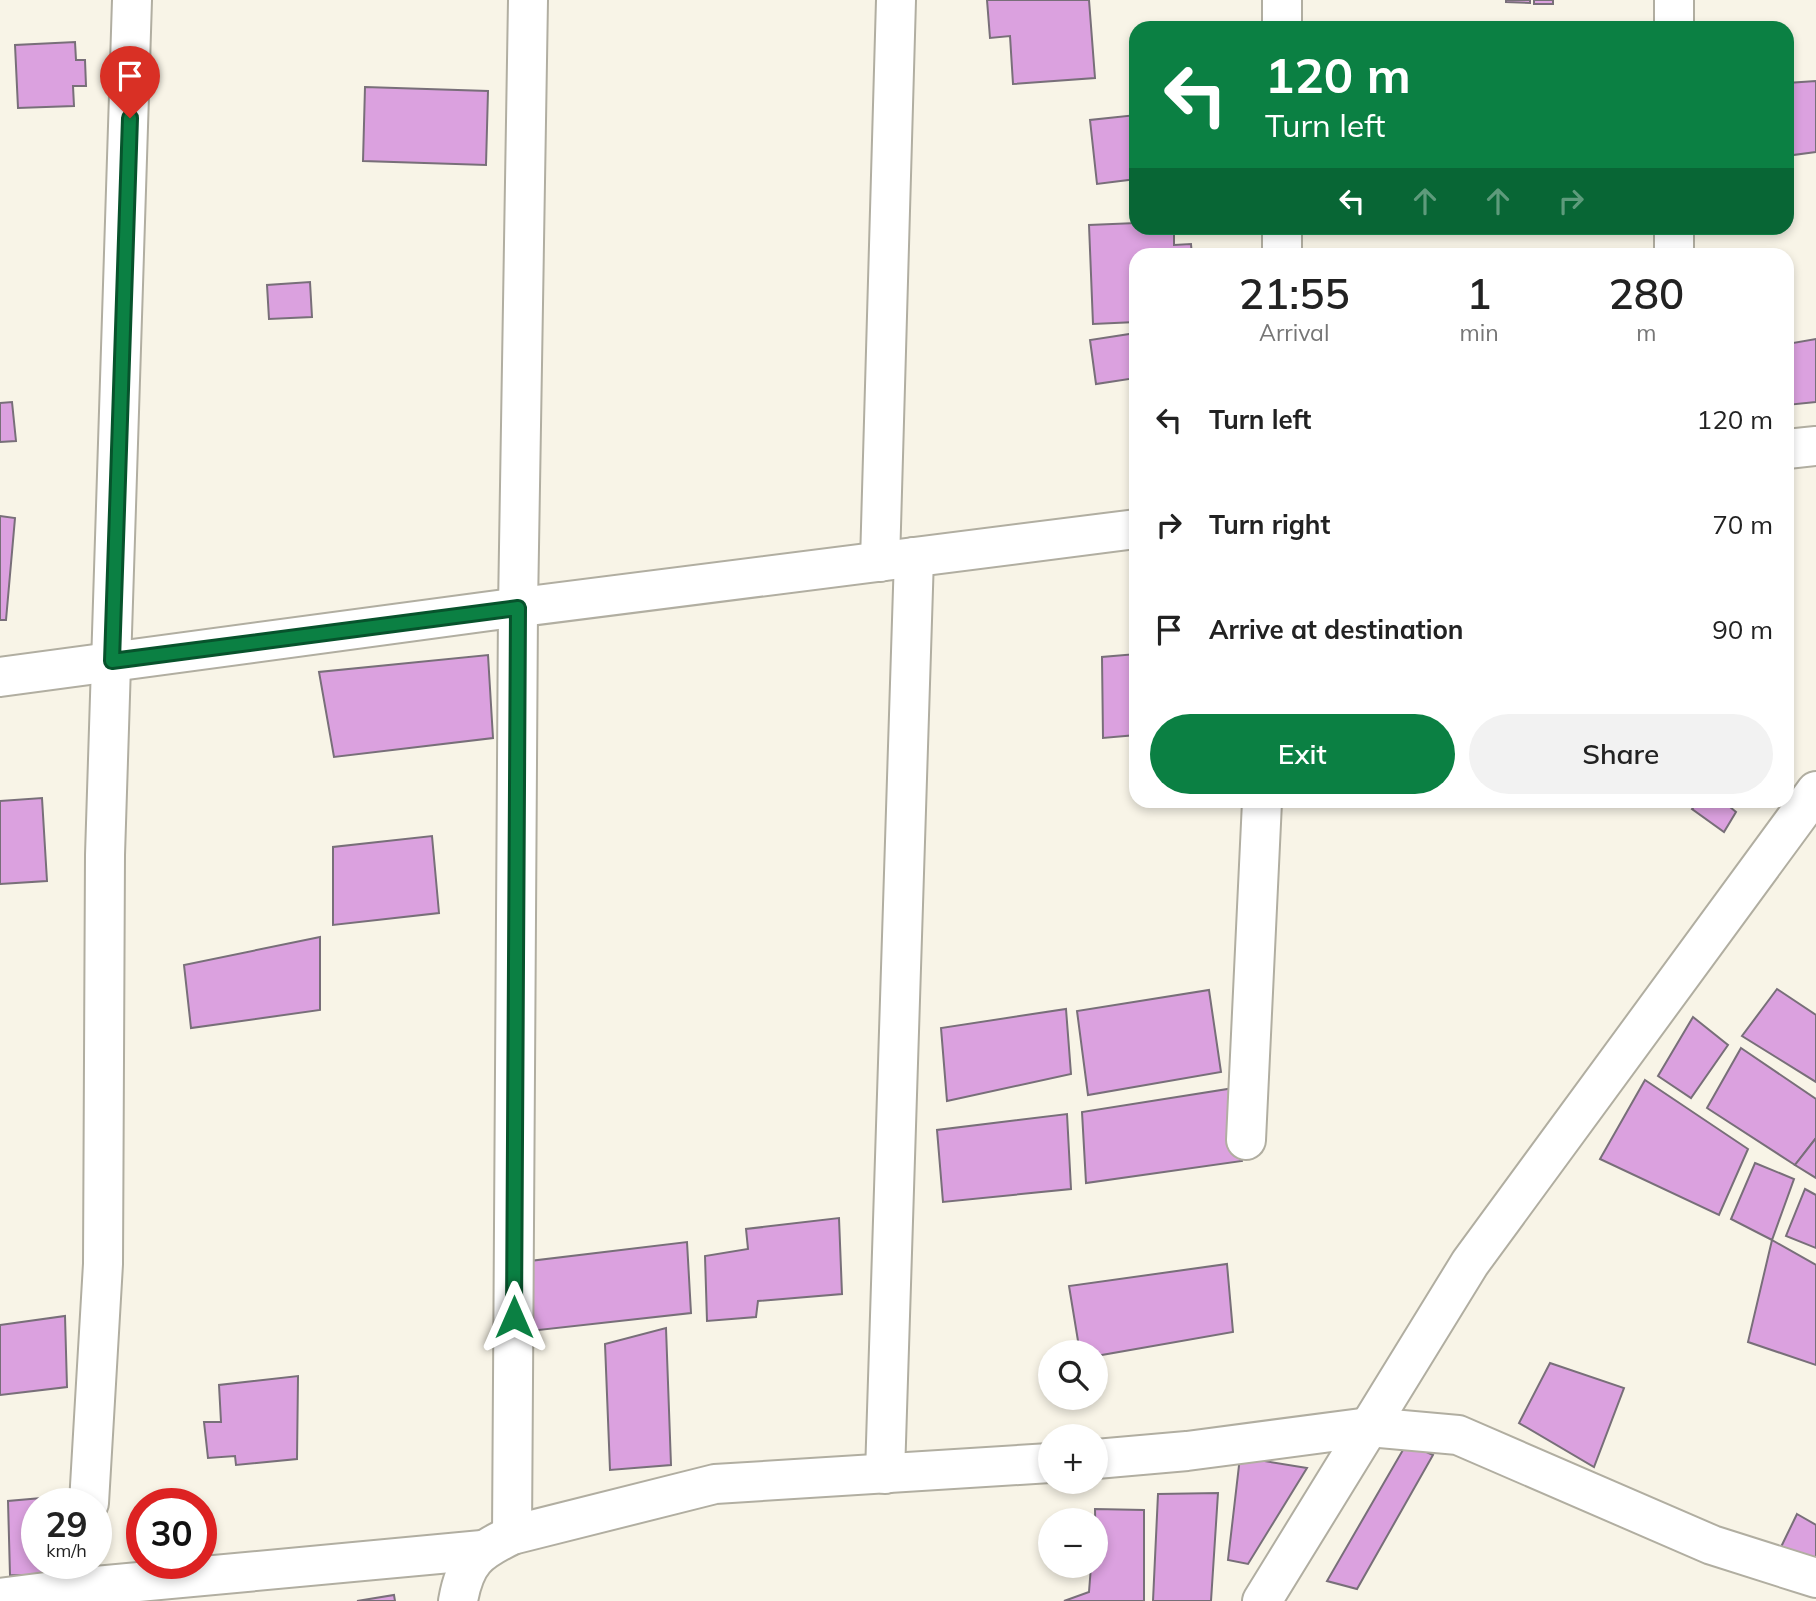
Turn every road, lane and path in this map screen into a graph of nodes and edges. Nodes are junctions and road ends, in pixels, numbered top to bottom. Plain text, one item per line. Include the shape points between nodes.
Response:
1 (132, 0) edge
2 (528, 0) edge
3 (896, 0) edge
4 (1282, 0) edge
5 (1674, 0) edge
6 (1282, 21) edge
7 (1674, 21) edge
8 (1816, 446) edge
9 (1794, 448) edge
10 (1129, 530) edge
11 (897, 560) junction
12 (518, 608) junction
13 (112, 661) junction
14 (0, 677) edge
15 (1816, 791) edge
16 (1262, 808) edge
17 (1246, 1140) dead end
18 (1369, 1427) junction
19 (1108, 1458) edge
20 (1038, 1464) edge
21 (885, 1474) junction
22 (90, 1488) edge
23 (497, 1543) junction
24 (1816, 1578) edge
25 (85, 1584) edge
26 (0, 1598) edge
27 (458, 1601) edge
28 (1262, 1601) edge

1 - 13 street
2 - 12 street
3 - 11 street
4 - 6 street
5 - 7 street
8 - 9 street
10 - 11 street
11 - 12 street
11 - 21 street
12 - 13 street
12 - 23 street
13 - 14 street
13 - 22 street via 105,855 103,1264
15 - 18 street via 1470,1263
16 - 17 street
18 - 19 street
18 - 24 street via 1458,1435 1712,1545
18 - 28 street
20 - 21 street
21 - 23 street via 715,1484
23 - 25 street
23 - 27 street via 462,1574
25 - 26 street

